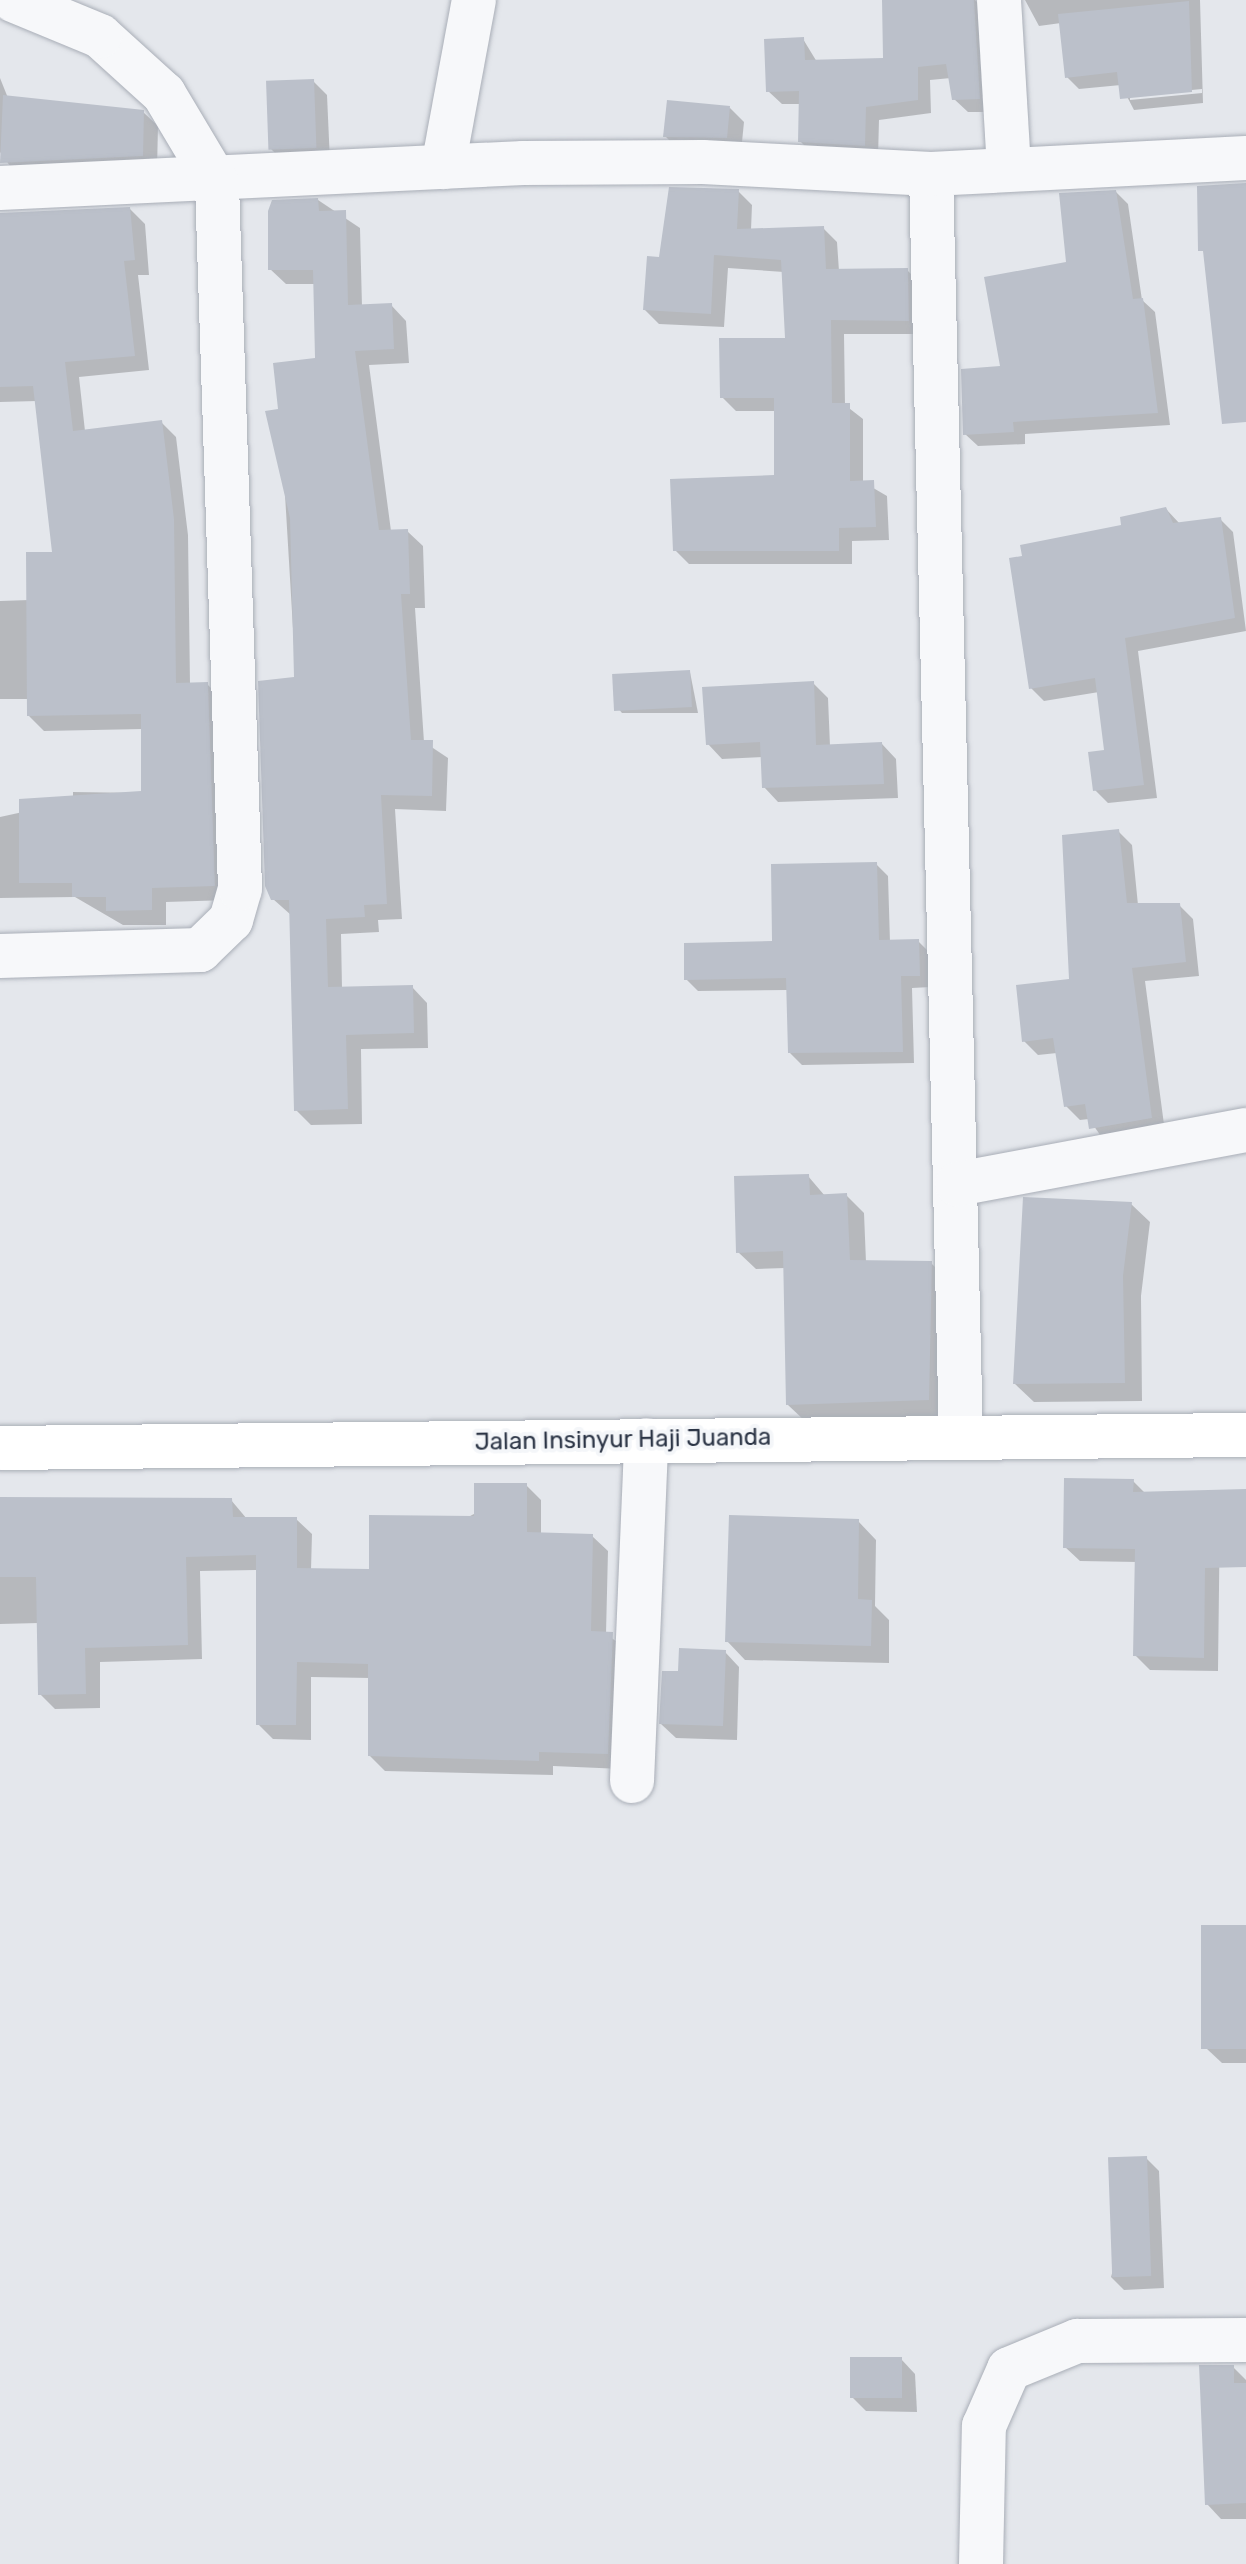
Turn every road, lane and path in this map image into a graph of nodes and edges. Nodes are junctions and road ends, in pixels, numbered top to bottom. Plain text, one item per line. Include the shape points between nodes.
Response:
1 (13, 0) edge
2 (474, 0) edge
3 (999, 0) edge
4 (1246, 158) edge
5 (443, 167) junction
6 (1009, 169) junction
7 (931, 174) junction
8 (217, 183) junction
9 (0, 188) edge
10 (0, 956) edge
11 (1246, 1130) edge
12 (957, 1184) junction
13 (1246, 1435) edge
14 (961, 1436) junction
15 (646, 1440) junction
16 (0, 1448) edge
17 (632, 1781) dead end
18 (1246, 2340) edge
19 (981, 2564) edge

1 - 8 street via 100,36 164,94
2 - 5 street
3 - 6 street
4 - 6 street
5 - 7 street via 703,162
5 - 8 street
6 - 7 street
7 - 12 street
8 - 9 street
8 - 10 street via 240,889 231,920 200,950
11 - 12 street
12 - 14 street
13 - 14 main road, Jalan Insinyur Haji Juanda
14 - 15 main road, Jalan Insinyur Haji Juanda
15 - 16 main road, Jalan Insinyur Haji Juanda
15 - 17 street
18 - 19 street via 1077,2341 1009,2369 984,2426

